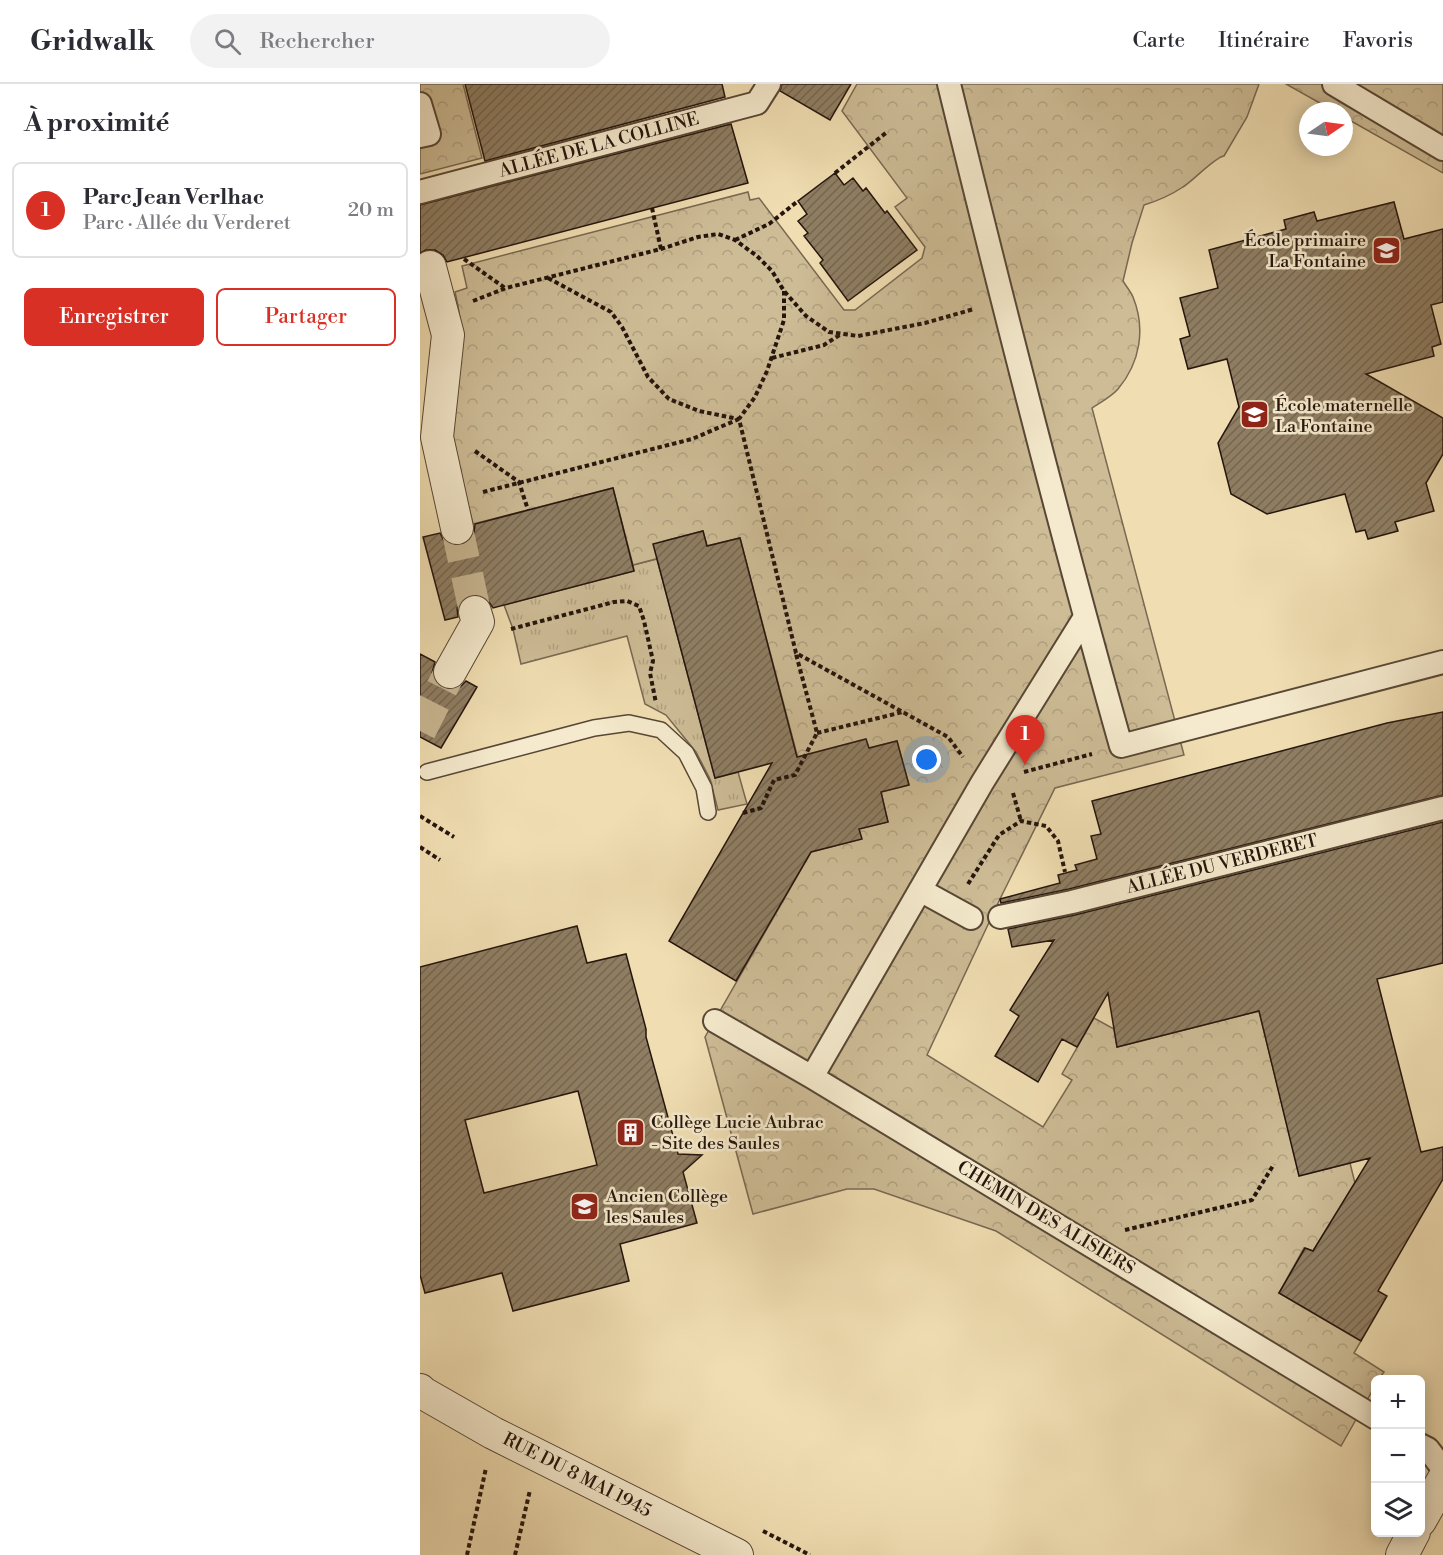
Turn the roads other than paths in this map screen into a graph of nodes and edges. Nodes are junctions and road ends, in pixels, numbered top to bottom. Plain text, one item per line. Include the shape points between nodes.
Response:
1 (769, 84) edge
2 (949, 84) edge
3 (1334, 84) edge
4 (420, 104) edge
5 (420, 136) edge
6 (1443, 149) edge
7 (420, 192) edge
8 (430, 267) dead end
9 (454, 514) tunnel mouth
10 (477, 617) tunnel mouth
11 (1085, 617) junction
12 (1443, 662) edge
13 (450, 672) tunnel mouth
14 (427, 772) dead end
15 (1443, 808) edge
16 (708, 812) dead end
17 (920, 890) junction
18 (962, 913) road end
19 (1000, 917) dead end
20 (715, 1021) dead end
21 (812, 1077) junction
22 (420, 1390) edge
23 (1371, 1415) edge
24 (1425, 1448) edge
25 (1443, 1469) edge
26 (1443, 1480) edge
27 (1425, 1512) edge
28 (1412, 1537) edge
29 (737, 1555) edge
30 (1402, 1555) edge

1 - 7 street, ALLÉE DE LA COLLINE via 757,104
2 - 11 street
3 - 6 street
4 - 5 street via 429,134
8 - 9 street via 448,335 437,437
10 - 13 street
11 - 12 street via 1120,746
11 - 17 street
14 - 16 lane via 594,728 629,723 661,730 686,753 704,788
15 - 19 street, ALLÉE DU VERDERET
17 - 18 street
17 - 21 street
20 - 21 street, CHEMIN DES ALISIERS
21 - 23 street, CHEMIN DES ALISIERS
22 - 29 street, RUE DU 8 MAI 1945 via 493,1433
24 - 25 street
26 - 27 street
28 - 30 street

